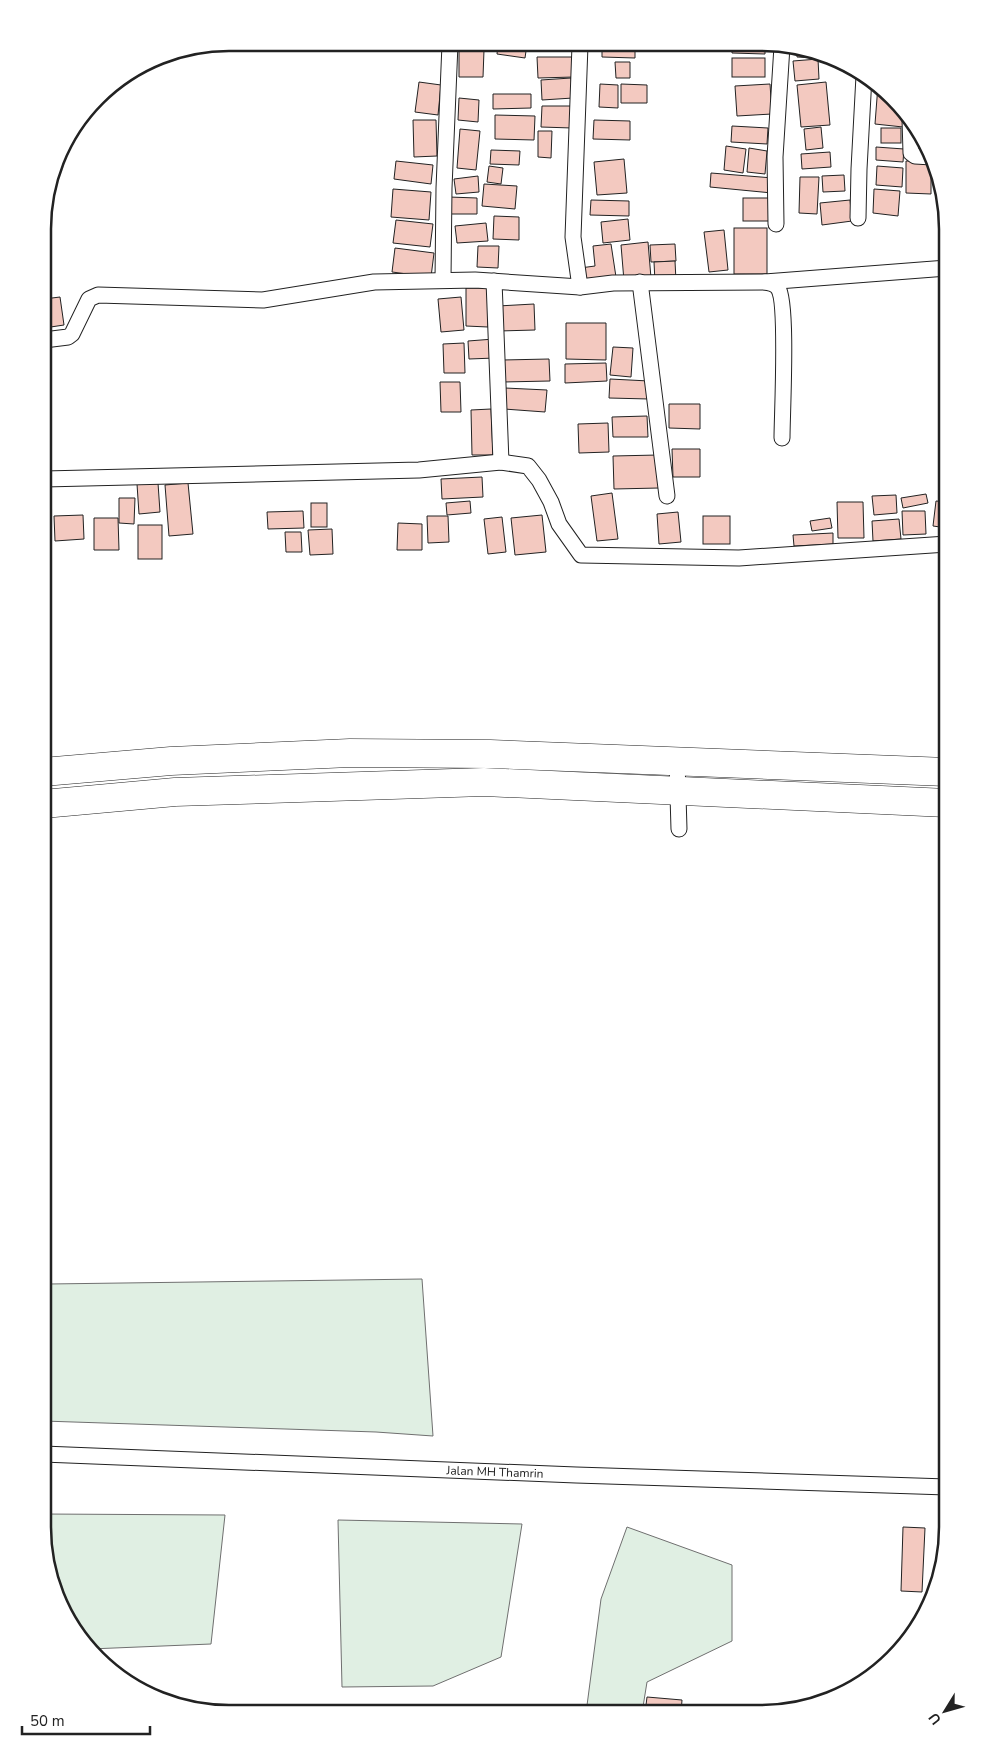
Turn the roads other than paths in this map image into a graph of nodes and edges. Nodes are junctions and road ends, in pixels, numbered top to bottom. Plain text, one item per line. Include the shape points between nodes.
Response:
1 (580, 51) edge
2 (450, 52) edge
3 (782, 53) edge
4 (864, 84) edge
5 (910, 132) edge
6 (923, 156) edge
7 (858, 218) dead end
8 (776, 224) dead end
9 (939, 269) edge
10 (443, 280) junction
11 (494, 281) junction
12 (640, 282) junction
13 (765, 282) junction
14 (580, 287) junction
15 (51, 339) edge
16 (782, 438) dead end
17 (501, 462) junction
18 (51, 479) edge
19 (667, 496) dead end
20 (939, 545) edge
21 (677, 761) junction
22 (51, 771) edge
23 (939, 772) edge
24 (678, 791) junction
25 (51, 803) edge
26 (939, 803) edge
27 (679, 829) dead end
28 (51, 1454) edge
29 (939, 1487) edge

1 - 14 street via 573,237
2 - 10 street
3 - 8 street via 775,157
4 - 7 street
5 - 6 street via 911,153
9 - 13 street
10 - 11 street
10 - 15 street via 374,282 263,300 98,295 89,299 72,334
11 - 14 street
11 - 17 street
12 - 13 street
12 - 14 street
12 - 19 street
13 - 16 street via 779,289 783,311
17 - 18 street via 409,470
17 - 20 street via 528,466 551,502 559,524 581,555 739,558
21 - 22 highway via 350,753 171,761
21 - 23 highway
21 - 24 street
24 - 25 highway via 484,782 175,792
24 - 26 highway
24 - 27 street
28 - 29 street, Jalan MH Thamrin

